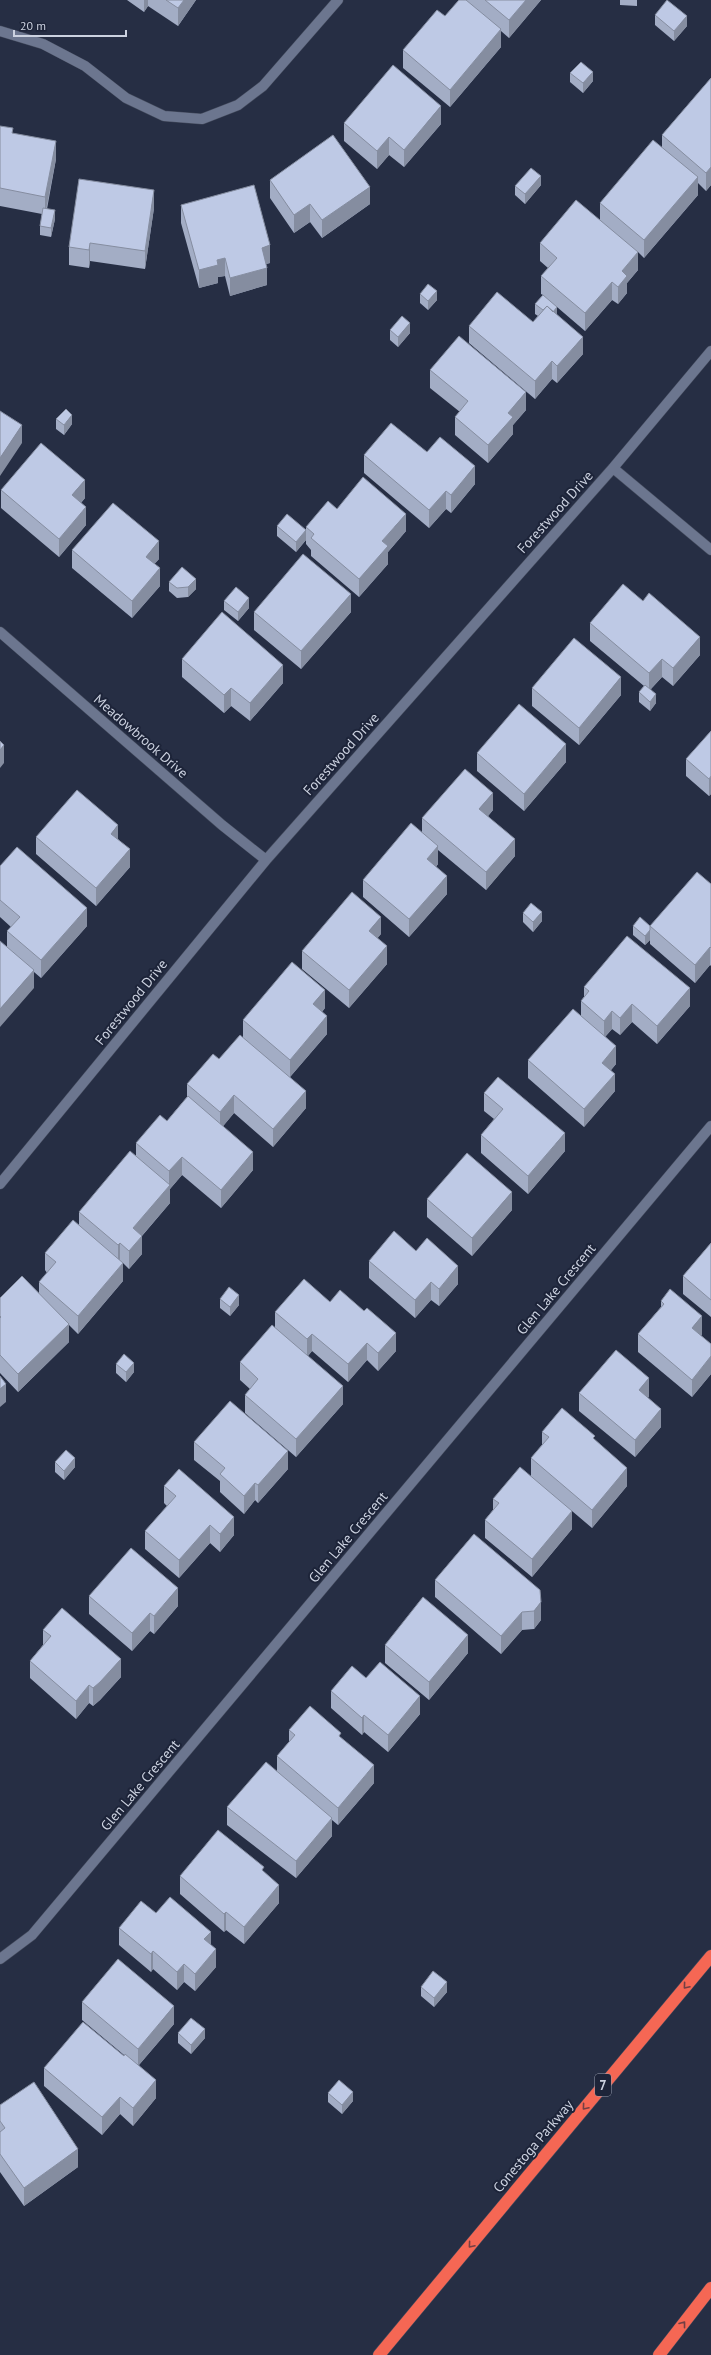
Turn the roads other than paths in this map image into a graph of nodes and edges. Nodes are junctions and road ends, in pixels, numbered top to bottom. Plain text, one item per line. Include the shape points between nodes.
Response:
1 (338, 0) edge
2 (0, 31) edge
3 (711, 351) edge
4 (613, 468) junction
5 (711, 550) edge
6 (0, 632) edge
7 (266, 860) junction
8 (711, 1126) edge
9 (0, 1184) edge
10 (711, 1956) edge
11 (0, 1959) edge
12 (711, 2288) edge
13 (379, 2355) edge
14 (659, 2355) edge

1 - 2 street via 263,86 238,105 202,119 164,116 126,98 85,66 43,44
3 - 4 street, Forestwood Drive
4 - 5 street
4 - 7 street, Forestwood Drive
6 - 7 street, Meadowbrook Drive via 222,825
7 - 9 street, Forestwood Drive
8 - 11 street, Glen Lake Crescent via 32,1935
10 -> 13 highway, Conestoga Parkway / 7
14 -> 12 highway

